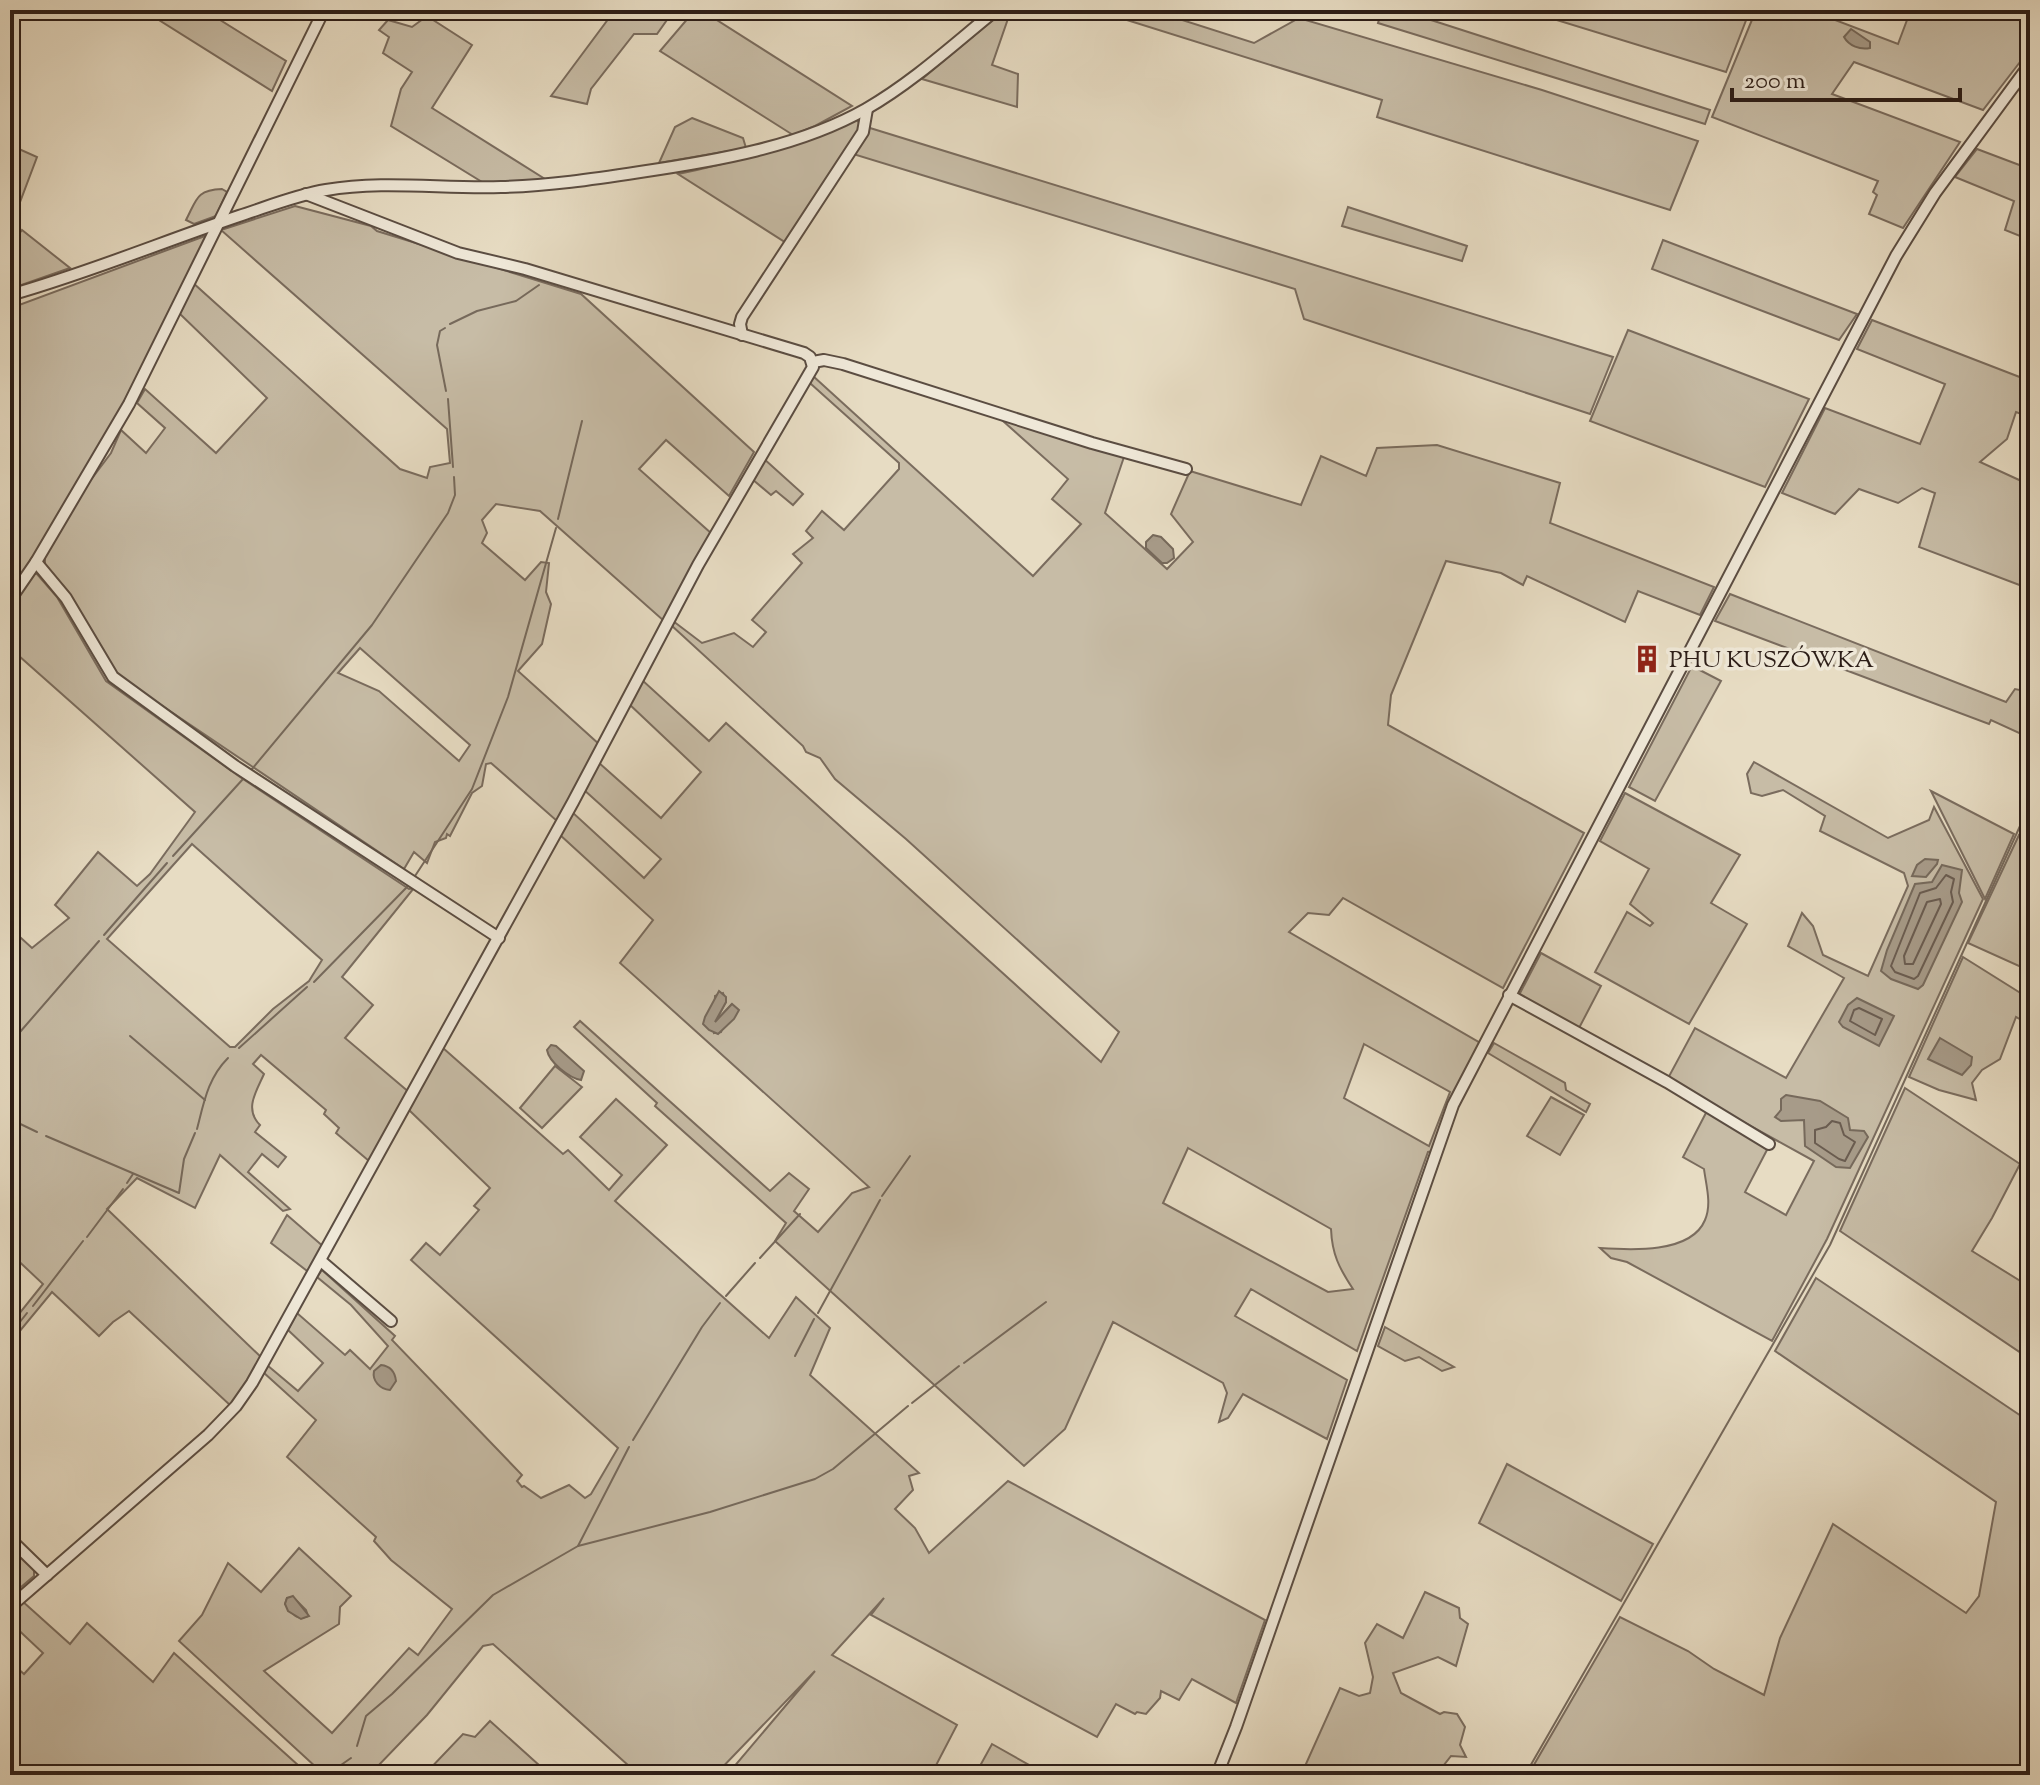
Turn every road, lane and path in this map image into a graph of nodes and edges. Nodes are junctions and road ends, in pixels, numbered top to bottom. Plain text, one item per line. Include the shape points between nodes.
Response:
1 (324, 10) edge
2 (996, 10) edge
3 (2030, 64) edge
4 (867, 109) junction
5 (306, 194) junction
6 (217, 223) junction
7 (10, 295) edge
8 (742, 335) junction
9 (813, 362) junction
10 (1186, 469) dead end
11 (36, 562) junction
12 (10, 600) edge
13 (499, 938) junction
14 (1509, 995) junction
15 (1769, 1144) dead end
16 (321, 1261) junction
17 (391, 1321) dead end
18 (10, 1539) edge
19 (47, 1575) junction
20 (10, 1607) edge
21 (1217, 1775) edge

1 - 6 street
2 - 4 street
3 - 14 street via 1935,193 1896,256
4 - 5 street via 753,150 577,182 368,186
4 - 8 street via 863,132 742,317
5 - 6 street
5 - 8 street via 458,253
6 - 7 street
6 - 11 street via 129,404
8 - 9 street via 804,353
9 - 10 street via 843,364
9 - 13 street
11 - 12 street
11 - 13 street via 66,598 106,670 120,684 235,766
13 - 16 street
14 - 15 street
14 - 21 street via 1453,1105
16 - 17 street
16 - 19 street via 236,1406
18 - 19 street
19 - 20 street

